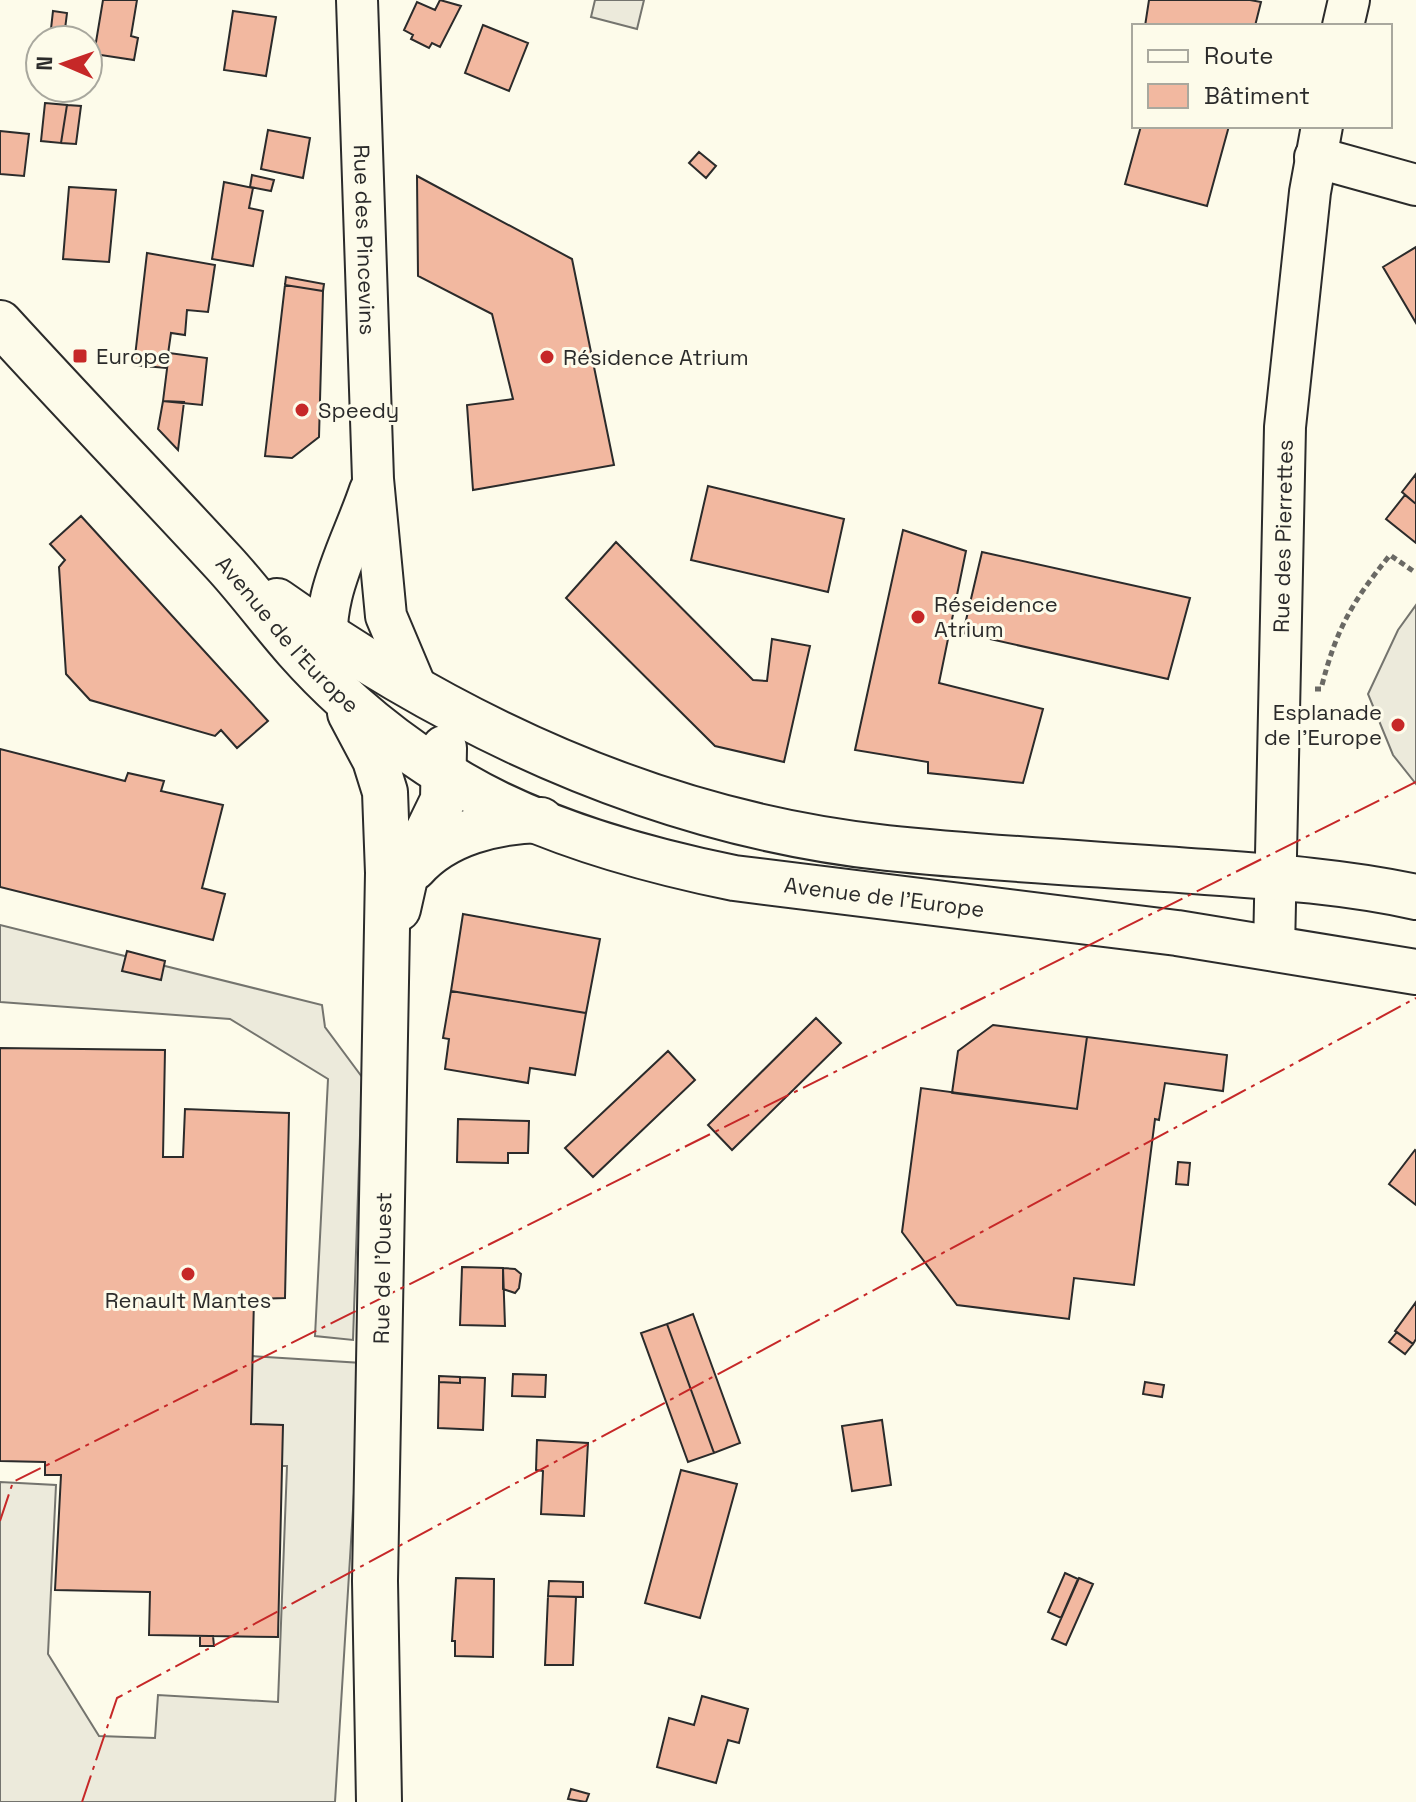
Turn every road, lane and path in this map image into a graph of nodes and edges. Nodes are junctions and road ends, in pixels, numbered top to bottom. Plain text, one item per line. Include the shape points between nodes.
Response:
1 (357, 0) edge
2 (1349, 0) edge
3 (1343, 24) edge
4 (1319, 141) edge
5 (1416, 185) edge
6 (0, 323) edge
7 (373, 479) junction
8 (226, 565) junction
9 (1416, 573) edge
10 (334, 584) junction
11 (268, 595) junction
12 (386, 616) junction
13 (333, 664) junction
14 (418, 692) junction
15 (1281, 693) junction
16 (515, 740) junction
17 (437, 761) junction
18 (385, 792) junction
19 (543, 820) junction
20 (1276, 877) junction
21 (405, 878) junction
22 (1416, 897) edge
23 (1274, 950) junction
24 (389, 955) junction
25 (1416, 972) edge
26 (375, 1581) junction
27 (353, 1802) edge
28 (379, 1802) edge

1 - 7 street, Rue des Pincevins
2 - 3 street
4 - 5 street
4 - 15 street, Rue des Pierrettes via 1285,427
6 - 8 main road
7 - 10 street
7 - 12 street, Rue des Pincevins
8 - 11 main road, Avenue de l'Europe
8 - 13 main road, Avenue de l'Europe
9 - 15 path via 1390,555 1357,597 1333,641 1321,689
10 - 11 street via 307,598
10 - 13 street
11 - 13 main road, Avenue de l'Europe
12 - 13 street
12 - 14 street, Rue des Pincevins
13 - 14 main road, Avenue de l'Europe
13 - 17 main road, Avenue de l'Europe via 383,731
13 - 18 main road
14 - 16 main road, Avenue de l'Europe
14 - 17 main road via 439,728
15 - 20 street, Rue des Pierrettes
16 - 17 main road via 482,738
16 - 20 main road, Avenue de l'Europe via 607,782 725,819 817,838
17 - 18 main road via 407,768
17 - 19 main road, Avenue de l'Europe
17 - 21 main road via 440,811
18 - 24 main road
19 - 21 main road via 506,823 460,836 438,847
19 - 23 main road, Avenue de l'Europe via 607,846 734,878 1177,933
20 - 22 main road, Avenue de l'Europe
20 - 23 street, Rue des Pierrettes
21 - 24 main road
23 - 25 main road, Avenue de l'Europe
24 - 26 main road, Rue de l'Ouest
26 - 27 main road, Rue de l'Ouest
26 - 28 main road, Rue de l'Ouest

